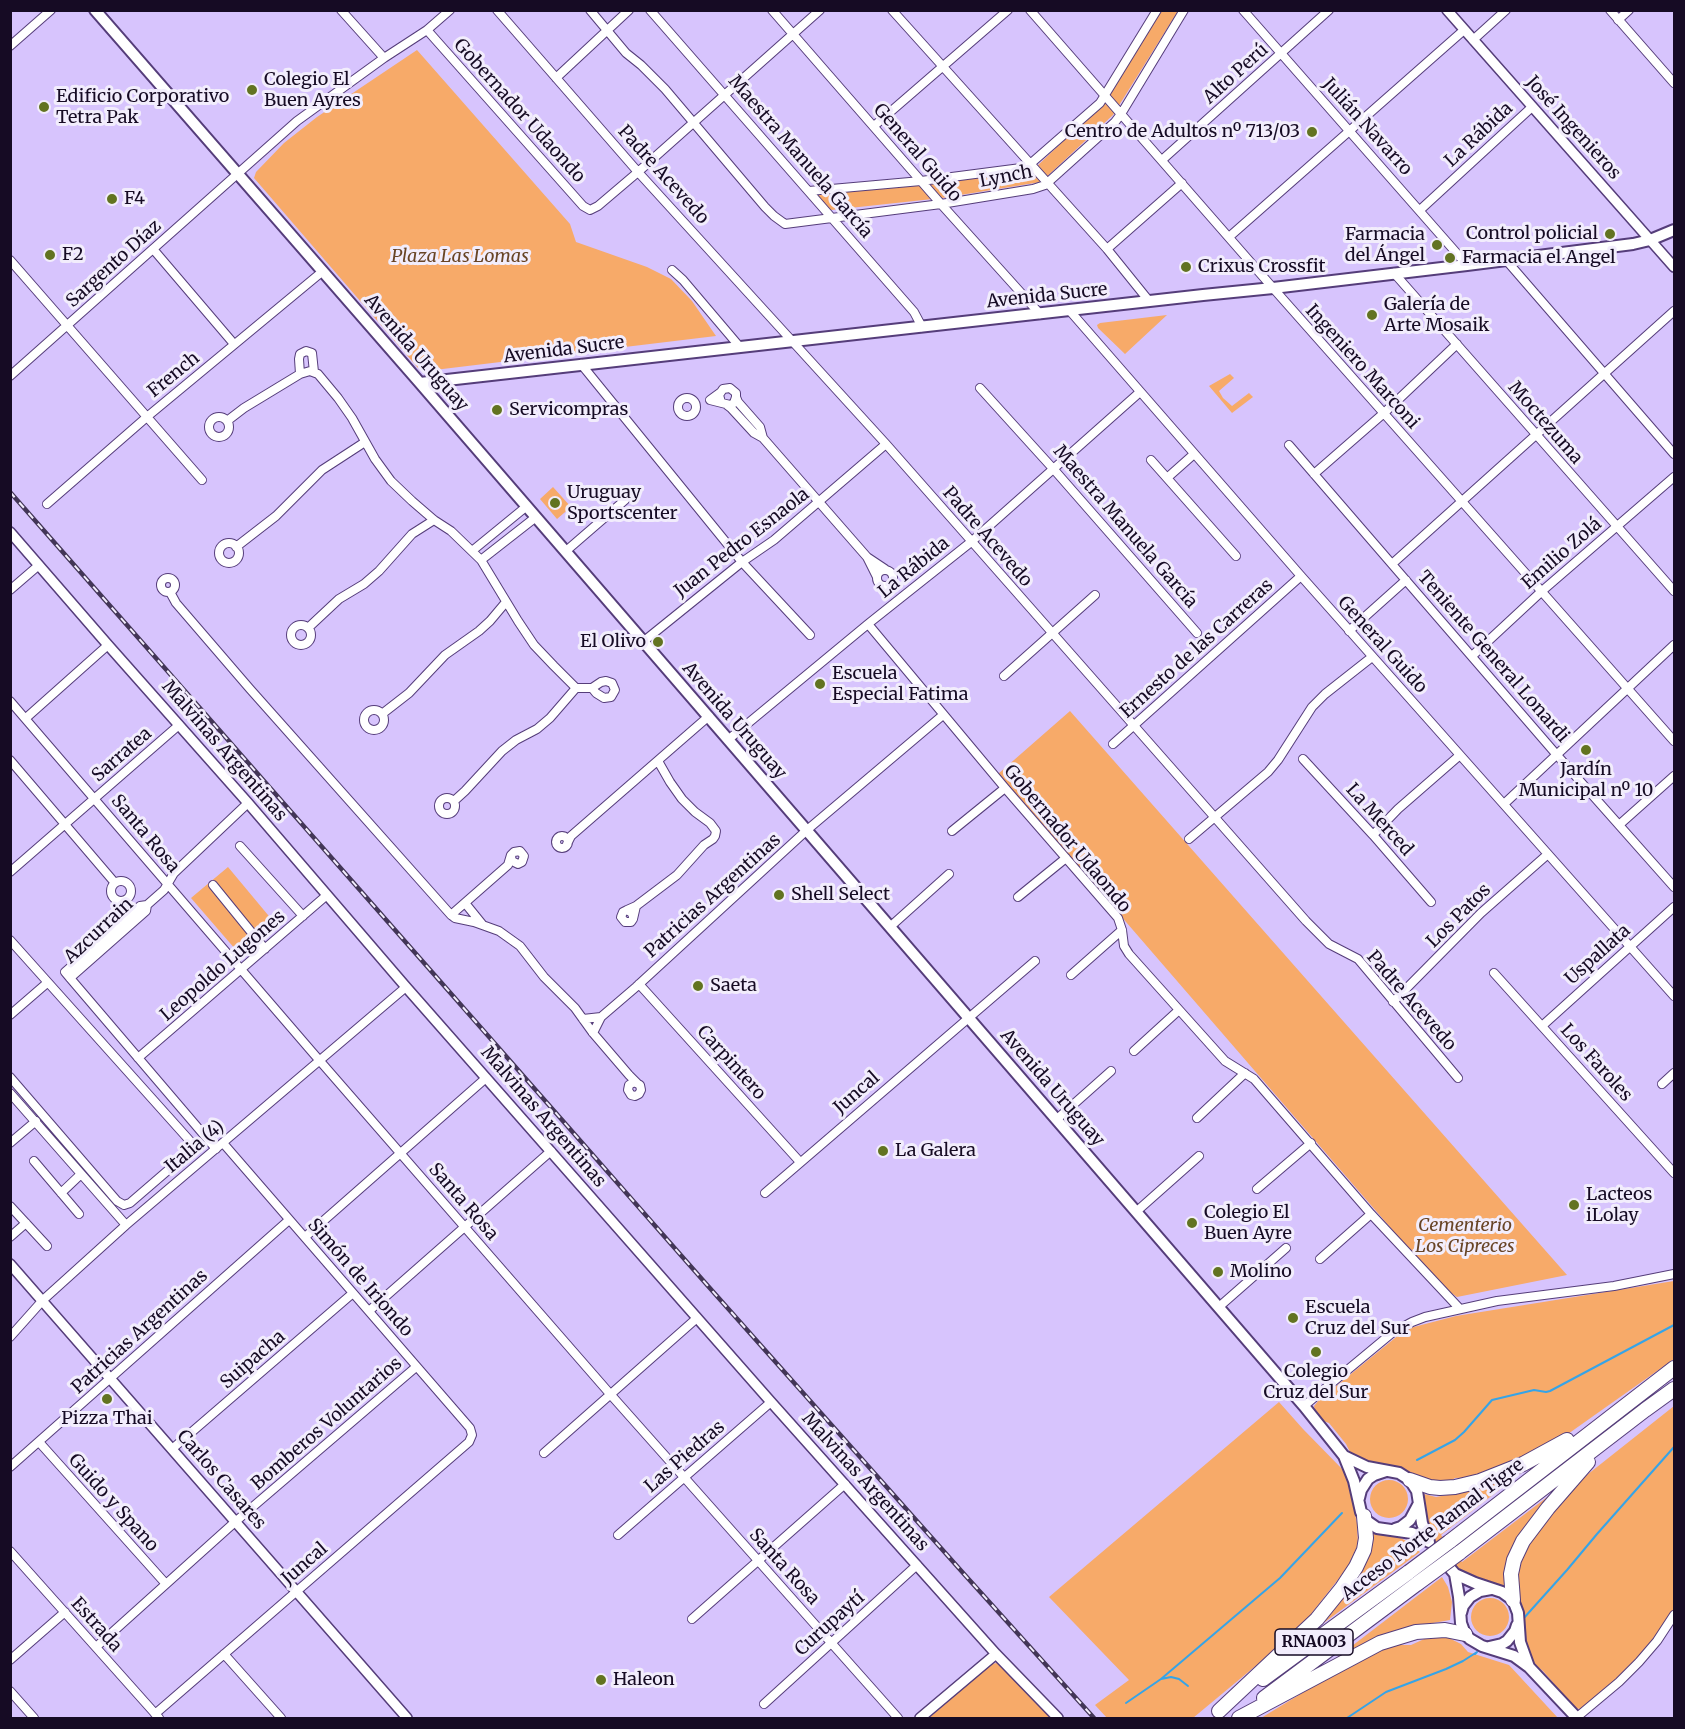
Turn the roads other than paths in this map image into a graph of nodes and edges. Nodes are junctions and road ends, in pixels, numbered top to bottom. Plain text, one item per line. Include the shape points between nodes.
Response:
1 (51, 10) edge
2 (95, 10) edge
3 (341, 10) edge
4 (450, 10) edge
5 (497, 10) edge
6 (590, 10) edge
7 (629, 10) edge
8 (650, 10) edge
9 (772, 10) edge
10 (820, 10) edge
11 (892, 10) edge
12 (1008, 10) edge
13 (1030, 10) edge
14 (1157, 10) edge
15 (1184, 10) edge
16 (1243, 10) edge
17 (1329, 10) edge
18 (1447, 10) edge
19 (1506, 10) edge
20 (1610, 10) edge
21 (1629, 10) edge
22 (1618, 20) junction
23 (428, 30) junction
24 (607, 30) junction
25 (1464, 30) junction
26 (793, 34) junction
27 (1473, 40) junction
28 (10, 46) edge
29 (1281, 54) junction
30 (384, 58) junction
31 (942, 67) junction
32 (556, 78) junction
33 (1674, 83) edge
34 (725, 94) junction
35 (1105, 96) junction
36 (1532, 107) junction
37 (1121, 114) junction
38 (694, 122) junction
39 (874, 126) junction
40 (1350, 132) junction
41 (1162, 160) junction
42 (1031, 164) junction
43 (638, 172) junction
44 (237, 173) junction
45 (921, 181) junction
46 (1048, 183) junction
47 (1182, 183) junction
48 (809, 191) junction
49 (941, 204) junction
50 (1420, 210) junction
51 (832, 217) junction
52 (1674, 230) edge
53 (1229, 237) junction
54 (1650, 240) junction
55 (153, 249) junction
56 (1107, 249) junction
57 (10, 260) edge
58 (1506, 260) junction
59 (1467, 265) junction
60 (1674, 267) edge
61 (672, 270) dead end
62 (323, 271) junction
63 (1394, 273) junction
64 (1273, 288) junction
65 (1149, 301) junction
66 (1070, 311) junction
67 (1674, 311) edge
68 (1040, 314) junction
69 (68, 325) junction
70 (922, 327) junction
71 (792, 341) junction
72 (234, 344) junction
73 (1457, 344) junction
74 (740, 346) junction
75 (581, 364) junction
76 (314, 372) junction
77 (300, 374) junction
78 (1604, 375) junction
79 (10, 376) edge
80 (420, 383) junction
81 (981, 388) dead end
82 (721, 392) junction
83 (1140, 392) junction
84 (736, 397) junction
85 (692, 400) junction
86 (707, 402) junction
87 (724, 404) junction
88 (695, 410) junction
89 (1384, 413) junction
90 (148, 416) junction
91 (226, 421) dead end
92 (1536, 436) junction
93 (764, 438) junction
94 (365, 442) junction
95 (886, 444) junction
96 (1289, 446) dead end
97 (1194, 454) junction
98 (1674, 454) edge
99 (1151, 459) dead end
100 (1054, 469) junction
101 (1314, 474) junction
102 (1674, 477) edge
103 (1167, 478) junction
104 (202, 480) dead end
105 (625, 500) dead end
106 (819, 502) junction
107 (1461, 502) junction
108 (47, 504) dead end
109 (527, 506) junction
110 (536, 517) junction
111 (434, 520) junction
112 (1617, 526) junction
113 (10, 532) edge
114 (971, 542) junction
115 (236, 547) dead end
116 (472, 551) junction
117 (566, 552) junction
118 (1236, 556) dead end
119 (867, 558) junction
120 (481, 561) junction
121 (742, 562) junction
122 (1392, 564) junction
123 (39, 565) junction
124 (885, 569) junction
125 (1300, 576) junction
126 (877, 577) junction
127 (1406, 580) junction
128 (10, 590) edge
129 (1542, 591) junction
130 (1674, 591) edge
131 (170, 592) dead end
132 (1095, 595) dead end
133 (506, 602) junction
134 (868, 624) junction
135 (308, 628) dead end
136 (1349, 631) junction
137 (1197, 633) dead end
138 (1053, 634) junction
139 (810, 635) dead end
140 (644, 641) junction
141 (108, 645) junction
142 (1674, 645) edge
143 (1472, 656) junction
144 (1372, 657) junction
145 (1004, 676) dead end
146 (576, 688) junction
147 (592, 688) dead end
148 (1627, 688) junction
149 (10, 700) edge
150 (382, 714) dead end
151 (943, 715) junction
152 (708, 716) junction
153 (26, 718) junction
154 (179, 725) junction
155 (1134, 725) junction
156 (729, 740) junction
157 (1674, 741) edge
158 (1113, 744) dead end
159 (1556, 754) junction
160 (1460, 755) junction
161 (1303, 759) dead end
162 (10, 760) edge
163 (658, 761) junction
164 (1674, 776) edge
165 (1005, 788) junction
166 (95, 799) junction
167 (454, 801) dead end
168 (248, 803) junction
169 (1504, 804) junction
170 (1216, 817) junction
171 (65, 825) junction
172 (1619, 825) junction
173 (807, 830) junction
174 (952, 831) dead end
175 (1373, 835) junction
176 (568, 839) dead end
177 (1189, 839) dead end
178 (240, 846) dead end
179 (1548, 854) junction
180 (1066, 858) junction
181 (511, 862) dead end
182 (10, 872) edge
183 (949, 874) dead end
184 (115, 883) dead end
185 (168, 885) junction
186 (213, 885) dead end
187 (1674, 887) edge
188 (327, 896) junction
189 (1018, 897) dead end
190 (1431, 902) dead end
191 (465, 903) junction
192 (1674, 906) edge
193 (630, 913) dead end
194 (451, 915) junction
195 (303, 916) junction
196 (483, 925) junction
197 (891, 926) junction
198 (1122, 930) junction
199 (10, 940) edge
200 (1629, 947) junction
201 (265, 949) junction
202 (1035, 961) dead end
203 (241, 970) junction
204 (1494, 973) dead end
205 (1071, 975) dead end
206 (47, 983) junction
207 (639, 984) junction
208 (406, 987) junction
209 (1674, 996) edge
210 (1394, 1002) junction
211 (1179, 1010) junction
212 (10, 1015) edge
213 (601, 1017) junction
214 (969, 1017) junction
215 (583, 1019) junction
216 (1542, 1026) junction
217 (593, 1033) junction
218 (1134, 1051) dead end
219 (138, 1058) junction
220 (320, 1060) junction
221 (1111, 1071) dead end
222 (1245, 1073) junction
223 (1674, 1073) edge
224 (629, 1075) junction
225 (10, 1077) edge
226 (486, 1078) junction
227 (1458, 1078) dead end
228 (638, 1084) junction
229 (1662, 1084) dead end
230 (629, 1086) junction
231 (10, 1093) edge
232 (1197, 1118) dead end
233 (1058, 1119) junction
234 (36, 1121) junction
235 (10, 1143) edge
236 (223, 1143) junction
237 (1311, 1143) junction
238 (216, 1149) junction
239 (551, 1151) junction
240 (400, 1153) junction
241 (1199, 1156) dead end
242 (34, 1161) dead end
243 (800, 1162) junction
244 (1674, 1173) edge
245 (81, 1174) junction
246 (1257, 1189) dead end
247 (61, 1193) junction
248 (765, 1193) dead end
249 (10, 1206) edge
250 (1137, 1211) junction
251 (79, 1214) dead end
252 (1371, 1214) junction
253 (290, 1220) junction
254 (26, 1223) junction
255 (126, 1225) junction
256 (465, 1227) junction
257 (304, 1237) junction
258 (10, 1238) edge
259 (47, 1246) dead end
260 (1286, 1248) dead end
261 (1320, 1259) dead end
262 (10, 1264) edge
263 (1674, 1274) edge
264 (353, 1293) junction
265 (43, 1300) junction
266 (1220, 1306) junction
267 (1460, 1309) junction
268 (369, 1311) junction
269 (697, 1318) junction
270 (10, 1337) edge
271 (416, 1367) junction
272 (1674, 1368) edge
273 (111, 1379) junction
274 (1674, 1389) edge
275 (611, 1395) junction
276 (771, 1402) junction
277 (1628, 1403) junction
278 (1304, 1406) junction
279 (1645, 1410) junction
280 (472, 1435) joint
281 (39, 1442) junction
282 (172, 1449) junction
283 (544, 1453) dead end
284 (1344, 1456) junction
285 (10, 1467) edge
286 (1386, 1471) junction
287 (684, 1477) junction
288 (1410, 1480) junction
289 (845, 1484) junction
290 (1418, 1504) junction
291 (1361, 1509) junction
292 (235, 1522) junction
293 (1395, 1529) junction
294 (618, 1535) dead end
295 (1427, 1540) junction
296 (10, 1551) edge
297 (758, 1561) junction
298 (917, 1565) junction
299 (1455, 1574) junction
300 (166, 1584) junction
301 (1497, 1590) junction
302 (296, 1592) junction
303 (1513, 1600) junction
304 (65, 1612) junction
305 (1674, 1615) edge
306 (1461, 1617) junction
307 (692, 1619) dead end
308 (1518, 1619) junction
309 (1465, 1634) junction
310 (831, 1643) junction
311 (96, 1647) junction
312 (1489, 1647) junction
313 (224, 1654) junction
314 (996, 1654) junction
315 (10, 1660) edge
316 (1529, 1667) junction
317 (10, 1691) edge
318 (764, 1704) dead end
319 (1215, 1715) edge
320 (157, 1716) edge
321 (1576, 1718) edge
322 (34, 1719) edge
323 (281, 1719) edge
324 (407, 1719) edge
325 (898, 1719) edge
326 (920, 1719) edge
327 (1058, 1719) edge
328 (1237, 1719) edge

1 - 28 street
2 - 44 main road, Avenida Uruguay
3 - 30 street
4 - 23 street, Sargento Díaz
5 - 32 street, Padre Acevedo
6 - 24 street
7 - 24 street
8 - 34 street, Maestra Manuela García
9 - 26 street, General Guido
10 - 26 street
11 - 31 street
12 - 31 street
13 - 35 street, Ingeniero Marconi
14 - 35 street, Lynch
15 - 37 street, Lynch
16 - 29 street, Julián Navarro
17 - 29 street, Alto Perú
18 - 25 street, José Ingenieros
19 - 27 street
20 - 22 street
21 - 22 street
22 - 33 street
23 - 30 street, Sargento Díaz
23 - 43 street, Gobernador Udaondo via 584,206 590,210 598,206
24 - 32 street
24 - 38 street
25 - 27 street, José Ingenieros
25 - 40 street
26 - 34 street
26 - 39 street, General Guido
27 - 36 street, José Ingenieros
29 - 40 street, Julián Navarro
29 - 41 street, Alto Perú
30 - 44 street, Sargento Díaz via 297,121
31 - 39 street
31 - 42 street
32 - 43 street, Padre Acevedo
34 - 38 street
34 - 48 street, Maestra Manuela García
35 - 37 street, Ingeniero Marconi
35 - 42 street, Lynch
36 - 50 street, La Rábida
36 - 54 street, José Ingenieros
37 - 41 street, Ingeniero Marconi
37 - 46 street, Lynch
38 - 43 street
38 - 51 street, Lynch via 765,207 785,224
39 - 45 street, General Guido
40 - 50 street, Julián Navarro
40 - 53 street
41 - 47 street, Ingeniero Marconi
42 - 45 street, Lynch
42 - 46 street
43 - 71 street, Padre Acevedo
44 - 55 street, Sargento Díaz
44 - 62 main road, Avenida Uruguay
45 - 48 street, Lynch
45 - 49 street, General Guido
46 - 49 street, Lynch
46 - 56 street
47 - 53 street, Ingeniero Marconi
47 - 56 street
48 - 51 street, Maestra Manuela García
49 - 51 street, Lynch
49 - 68 street, General Guido
50 - 59 street, Julián Navarro
51 - 70 street, Maestra Manuela García via 914,312
52 - 54 main road, Avenida Sucre
53 - 64 street, Ingeniero Marconi
54 - 58 main road, Avenida Sucre
54 - 60 street, José Ingenieros
55 - 69 street, Sargento Díaz
55 - 72 street
56 - 65 street
57 - 69 street
58 - 59 main road, Avenida Sucre
58 - 78 street
59 - 63 main road, Avenida Sucre
61 - 74 street
62 - 72 street, French
62 - 80 main road, Avenida Uruguay
63 - 64 main road, Avenida Sucre
63 - 73 street, Moctezuma
64 - 65 main road, Avenida Sucre
64 - 89 street, Ingeniero Marconi
65 - 66 main road, Avenida Sucre
66 - 68 main road, Avenida Sucre
66 - 83 street, General Guido
67 - 78 street
68 - 70 main road, Avenida Sucre
69 - 79 street, Sargento Díaz
69 - 90 street
70 - 71 main road, Avenida Sucre
71 - 74 main road, Avenida Sucre
71 - 95 street, Padre Acevedo
72 - 90 street, French
73 - 89 street
73 - 92 street, Moctezuma
74 - 75 main road, Avenida Sucre
75 - 80 main road, Avenida Sucre
75 - 121 street
76 - 77 street
76 - 77 street via 312,353 306,351 300,354
76 - 94 street via 338,398
77 - 91 street
78 - 92 street
78 - 98 street
80 - 109 main road, Avenida Uruguay
81 - 100 street, Maestra Manuela García
82 - 84 street via 730,388
82 - 86 street
82 - 87 street
83 - 97 street, General Guido
83 - 100 street, La Rábida
84 - 87 street via 734,403
84 - 93 street
85 - 86 street
85 - 88 street
85 - 88 street via 683,399 678,407 684,415
86 - 87 street
86 - 88 street
87 - 93 street
89 - 101 street
89 - 107 street, Ingeniero Marconi
90 - 104 street
90 - 108 street, French
92 - 107 street
92 - 112 street, Moctezuma
93 - 106 street
94 - 111 street via 391,481
94 - 115 street via 322,470 276,516
95 - 106 street, Juan Pedro Esnaola
95 - 114 street, Padre Acevedo
96 - 101 street, Teniente General Lonardi
97 - 103 street
97 - 125 street, General Guido
99 - 103 street
100 - 114 street, La Rábida
100 - 137 street, Maestra Manuela García
101 - 122 street, Teniente General Lonardi
102 - 112 street, Emilio Zolá
103 - 118 street
105 - 117 street
106 - 119 street
106 - 121 street, Juan Pedro Esnaola
107 - 122 street
107 - 129 street, Ingeniero Marconi
109 - 110 main road, Avenida Uruguay
109 - 116 street
110 - 117 main road, Avenida Uruguay
110 - 120 street
111 - 116 street
111 - 135 street via 412,534 379,571 339,599
112 - 129 street, Emilio Zolá
112 - 130 street, Moctezuma
113 - 123 street, Malvinas Argentinas
114 - 134 street, La Rábida
114 - 138 street, Padre Acevedo
116 - 120 street
117 - 140 main road, Avenida Uruguay
119 - 124 street
119 - 126 street
120 - 133 street
121 - 139 street
121 - 140 street, Juan Pedro Esnaola
122 - 127 street, Teniente General Lonardi
123 - 128 street
123 - 141 street, Malvinas Argentinas
124 - 126 street
124 - 126 street via 893,574 892,583 884,586
125 - 136 street, General Guido
125 - 155 street, Ernesto de las Carreras
127 - 136 street
127 - 143 street, Teniente General Lonardi
129 - 143 street, Emilio Zolá
129 - 148 street, Ingeniero Marconi
131 - 194 street via 250,689
132 - 138 street
133 - 146 street via 534,645
133 - 150 street via 479,631 445,655 409,693
134 - 151 street, Gobernador Udaondo
134 - 156 street, La Rábida
136 - 144 street, General Guido
138 - 145 street
138 - 155 street, Padre Acevedo
140 - 152 main road, Avenida Uruguay
141 - 153 street
141 - 154 street, Malvinas Argentinas
142 - 148 street
143 - 159 street, Teniente General Lonardi
144 - 160 street, General Guido
144 - 170 street via 1325,694 1268,772
146 - 147 street
146 - 167 street via 550,718 502,751
148 - 157 street, Ingeniero Marconi
148 - 159 street
149 - 153 street, Santa Rosa
151 - 165 street, Gobernador Udaondo
151 - 173 street, Patricias Argentinas
152 - 156 main road, Avenida Uruguay
152 - 163 street
153 - 166 street, Santa Rosa
154 - 166 street, Sarratea
154 - 168 street, Malvinas Argentinas
155 - 158 street, Ernesto de las Carreras
155 - 170 street, Padre Acevedo
156 - 173 main road, Avenida Uruguay
159 - 169 street
159 - 172 street, Teniente General Lonardi
160 - 169 street, General Guido
160 - 175 street
161 - 175 street, La Merced
162 - 171 street
163 - 176 street
163 - 193 street via 687,805 716,831 713,839 677,875
164 - 172 street
165 - 174 street
165 - 180 street, Gobernador Udaondo
166 - 171 street, Sarratea
166 - 185 street, Santa Rosa
168 - 185 street, Azcurrain via 174,873
168 - 188 street, Malvinas Argentinas
169 - 179 street, General Guido
170 - 177 street
170 - 210 street, Padre Acevedo via 1318,934 1358,960
171 - 182 street, Sarratea
171 - 184 street
172 - 187 street, Teniente General Lonardi
173 - 197 main road, Avenida Uruguay
173 - 207 street, Patricias Argentinas
175 - 190 street, La Merced
178 - 195 street
179 - 200 street, General Guido
179 - 210 street, Los Patos via 1481,913
180 - 189 street
180 - 198 street, Gobernador Udaondo via 1118,918
181 - 191 street
183 - 197 street
185 - 203 street, Santa Rosa
185 - 219 street, Azcurrain via 147,905 146,911 68,975
186 - 201 street
188 - 195 street, Leopoldo Lugones
188 - 208 street, Malvinas Argentinas
191 - 194 street
191 - 196 street
192 - 200 street, Uspallata
194 - 196 street
195 - 201 street, Leopoldo Lugones
196 - 215 street via 513,939
197 - 214 main road, Avenida Uruguay
198 - 205 street
198 - 211 street, Gobernador Udaondo via 1124,946
199 - 206 street
200 - 209 street, General Guido
200 - 216 street, Uspallata
201 - 203 street, Leopoldo Lugones
202 - 214 street
203 - 219 street, Leopoldo Lugones
203 - 220 street, Santa Rosa
204 - 216 street, Los Faroles
206 - 212 street
206 - 225 street via 190,1141 191,1148 124,1205
207 - 213 street, Patricias Argentinas
207 - 243 street, Carpintero
208 - 220 street, Italia (4)
208 - 226 street, Malvinas Argentinas
210 - 227 street, Padre Acevedo
211 - 218 street
211 - 222 street, Gobernador Udaondo via 1225,1061
213 - 215 street
213 - 217 street
214 - 233 main road, Avenida Uruguay
214 - 243 street, Juncal
215 - 217 street
216 - 244 street, Los Faroles
217 - 224 street
219 - 238 street
220 - 236 street, Italia (4)
220 - 240 street, Santa Rosa
221 - 233 street
222 - 232 street
222 - 237 street, Gobernador Udaondo
223 - 229 street
224 - 228 street
224 - 230 street
226 - 239 street, Malvinas Argentinas
226 - 240 street
228 - 230 street
228 - 230 street via 641,1090 635,1096 628,1092
231 - 234 street
233 - 250 main road, Avenida Uruguay
234 - 235 street
234 - 245 street
236 - 238 street, Italia (4)
236 - 253 street, Simón de Iriondo
237 - 246 street
237 - 252 street, Gobernador Udaondo
238 - 255 street, Italia (4)
239 - 256 street
239 - 269 street, Malvinas Argentinas
240 - 256 street, Santa Rosa
240 - 257 street
241 - 250 street
242 - 247 street
243 - 248 street, Juncal
245 - 247 street
245 - 255 street
247 - 251 street
249 - 254 street
250 - 266 main road, Avenida Uruguay
252 - 261 street
252 - 267 street, Gobernador Udaondo
253 - 257 street, Simón de Iriondo
253 - 273 street, Patricias Argentinas
254 - 258 street
254 - 259 street
255 - 265 street, Italia (4)
256 - 268 street
256 - 275 street, Santa Rosa
257 - 264 street, Simón de Iriondo
260 - 266 street
262 - 265 street, Carlos Casares
263 - 267 street
264 - 268 street, Simón de Iriondo
264 - 282 street, Suipacha
265 - 270 street, Italia (4)
265 - 273 street, Carlos Casares
266 - 278 main road, Avenida Uruguay
267 - 278 street via 1399,1328
268 - 271 street, Simón de Iriondo
269 - 275 street
269 - 276 street, Malvinas Argentinas
271 - 280 street, Simón de Iriondo
271 - 292 street, Bomberos Voluntarios
272 - 277 highway, Acceso Norte Ramal Tigre / RNA003
273 - 281 street, Patricias Argentinas
273 - 282 street, Carlos Casares
274 - 279 highway, Acceso Norte Ramal Tigre / RNA003
275 - 283 street
275 - 287 street, Santa Rosa
276 - 287 street, Las Piedras
276 - 289 street, Malvinas Argentinas
277 - 288 highway via 1553,1449 1480,1481 1440,1488
277 - 319 highway, Acceso Norte Ramal Tigre / RNA003, bridge via 1449,1542
278 - 284 main road, Avenida Uruguay
279 - 303 highway via 1596,1453 1523,1541 1514,1560
279 - 328 highway, Acceso Norte Ramal Tigre / RNA003, bridge
280 - 302 street, Juncal via 469,1442
281 - 285 street, Patricias Argentinas
281 - 300 street, Guido y Spano
282 - 292 street, Carlos Casares
284 - 286 main road, Avenida Uruguay
284 - 291 main road, Avenida Uruguay
286 - 288 main road, Avenida Uruguay via 1400,1473
286 - 291 main road via 1368,1479 1361,1490
287 - 294 street, Las Piedras
287 - 297 street, Santa Rosa
288 - 290 main road via 1417,1491
289 - 297 street
289 - 298 street, Malvinas Argentinas
290 - 293 main road via 1410,1520
290 - 295 main road
291 - 293 main road via 1367,1521 1377,1527
291 - 319 highway via 1364,1550 1342,1588 1317,1619
292 - 300 street, Bomberos Voluntarios
292 - 302 street, Carlos Casares
293 - 295 main road
295 - 299 main road
296 - 304 street, Estrada
297 - 307 street
297 - 310 street, Santa Rosa
298 - 310 street, Curupaytí
298 - 314 street, Malvinas Argentinas
299 - 301 main road
299 - 306 main road
300 - 311 street, Bomberos Voluntarios
301 - 303 main road
301 - 306 main road via 1475,1593 1463,1606
302 - 313 street, Juncal
302 - 324 street, Carlos Casares
303 - 308 main road
304 - 311 street, Estrada
304 - 315 street
305 - 321 street via 1639,1662
306 - 309 main road
308 - 312 main road via 1507,1641
308 - 316 main road via 1520,1642
309 - 312 main road via 1476,1644
309 - 328 highway via 1445,1630 1416,1632 1380,1643
310 - 318 street, Curupaytí
310 - 325 street, Santa Rosa
311 - 320 street, Estrada
312 - 316 main road via 1514,1656
313 - 320 street, Juncal
313 - 323 street
314 - 326 street
314 - 327 street, Malvinas Argentinas
316 - 321 main road
317 - 322 street

